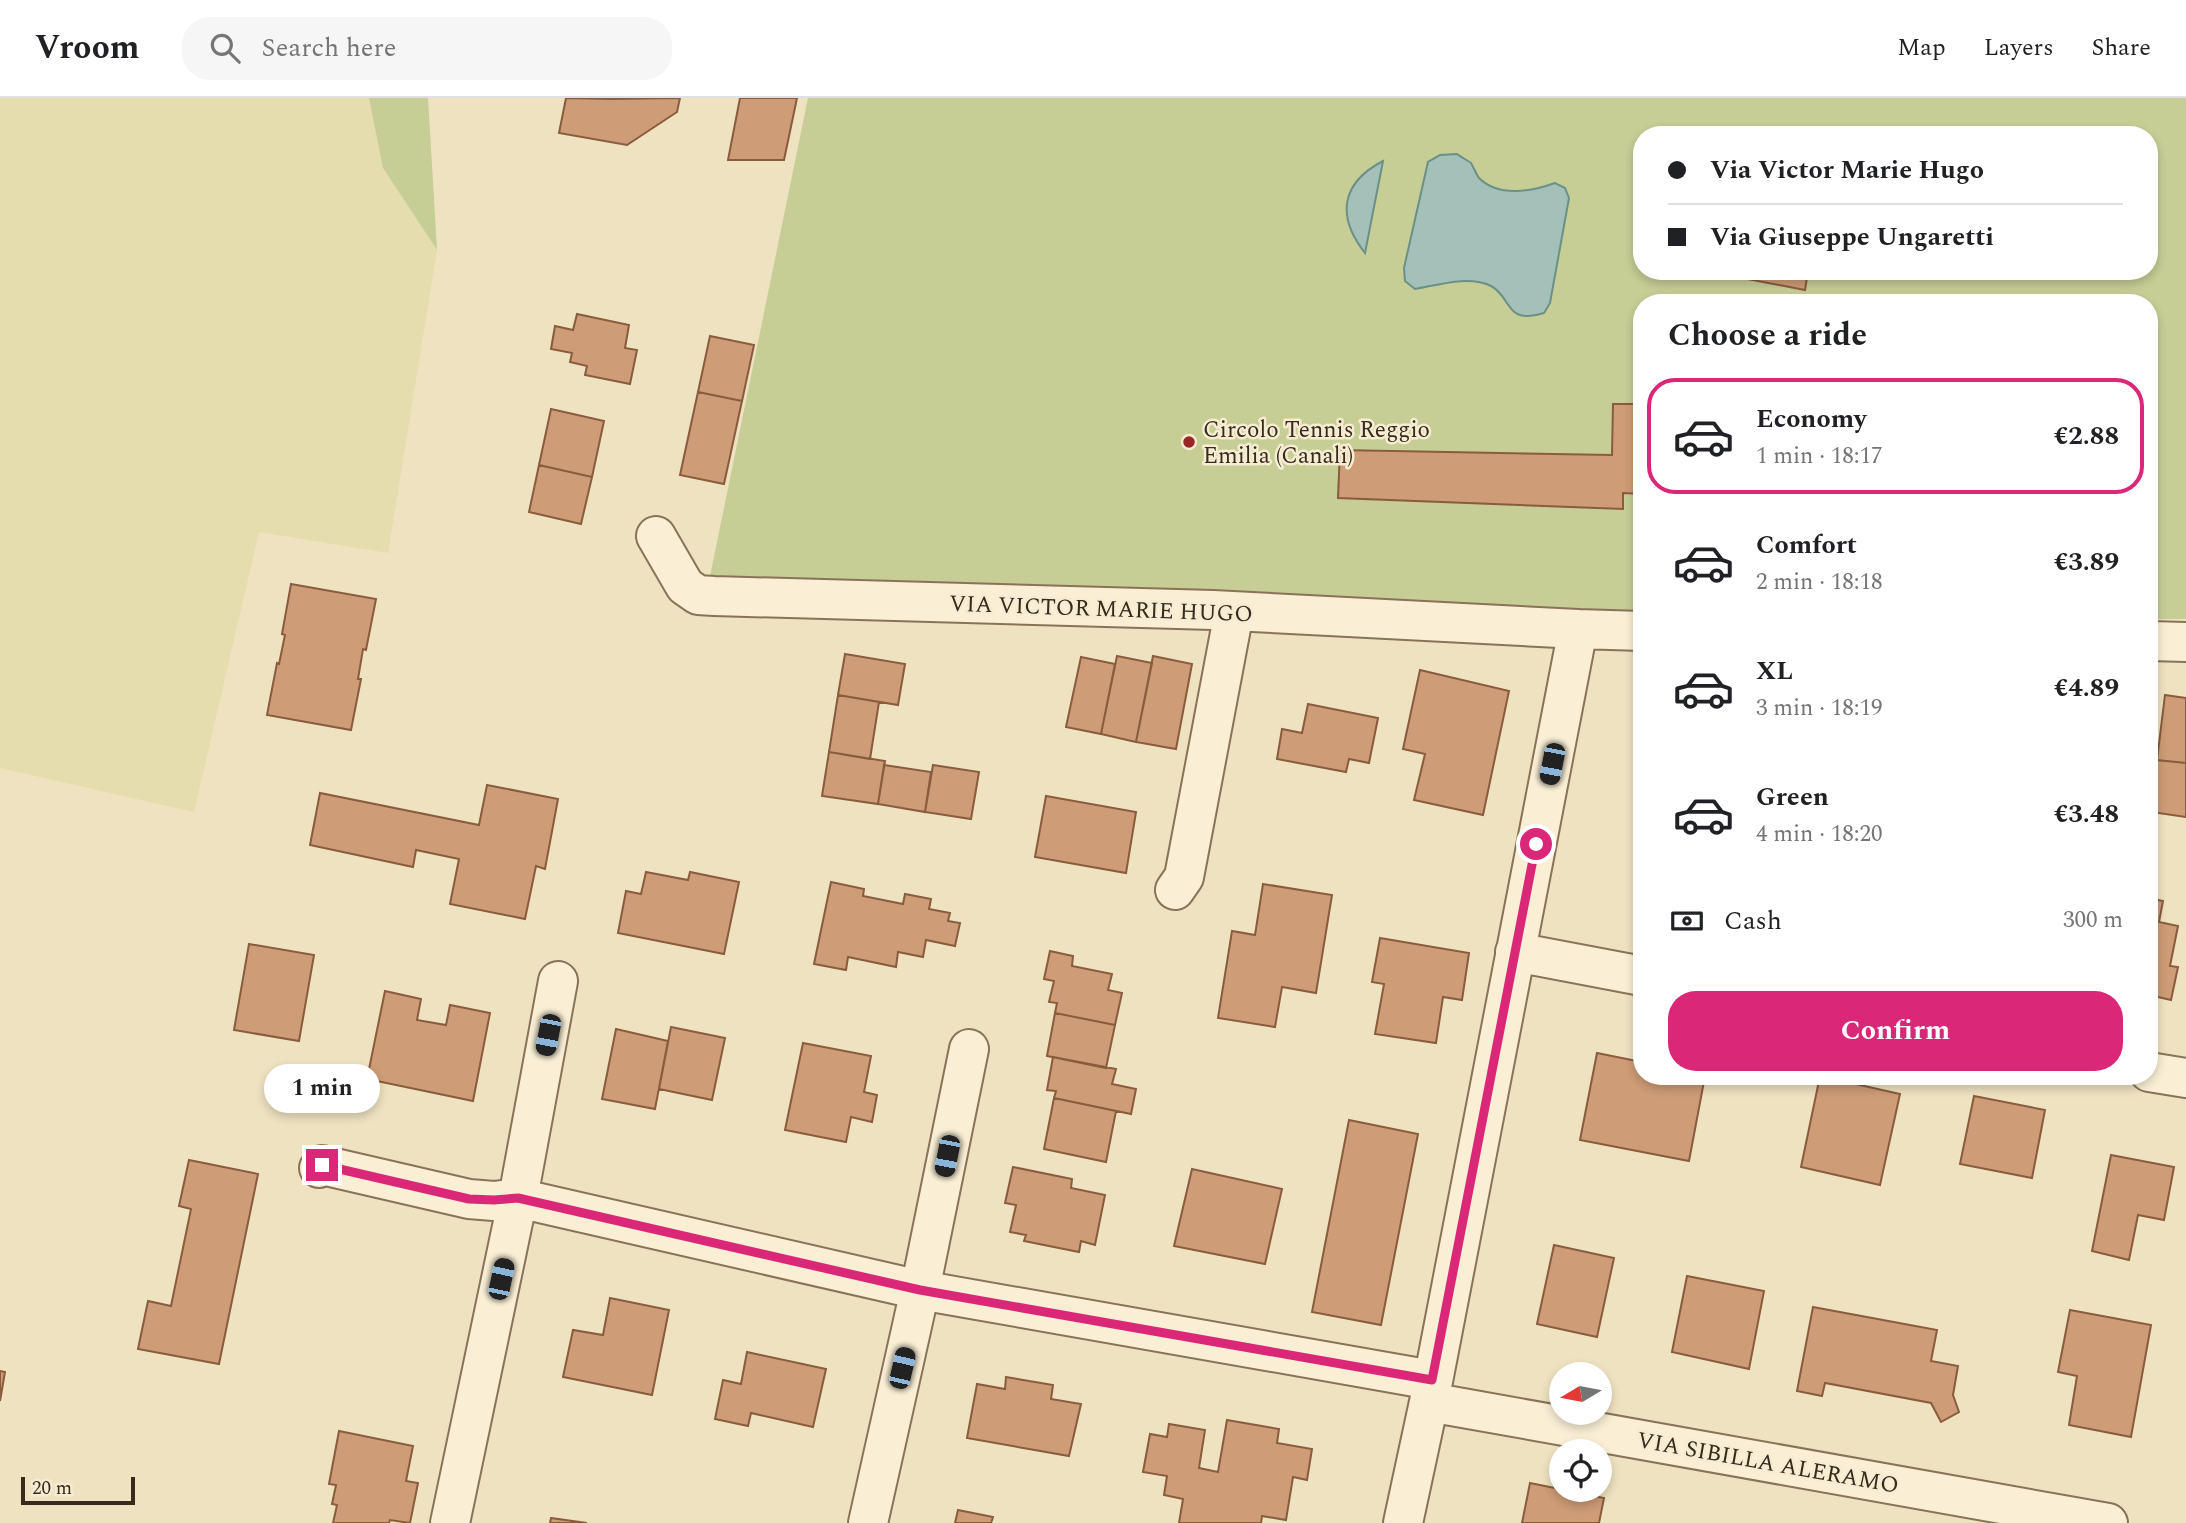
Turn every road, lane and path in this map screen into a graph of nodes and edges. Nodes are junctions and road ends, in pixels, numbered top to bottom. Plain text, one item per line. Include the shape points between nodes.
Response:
1 (656, 536) dead end
2 (1234, 612) junction
3 (1578, 629) junction
4 (1633, 631) edge
5 (2158, 641) edge
6 (2186, 642) edge
7 (1175, 890) dead end
8 (1515, 952) junction
9 (1633, 974) edge
10 (558, 981) dead end
11 (969, 1049) dead end
12 (2158, 1073) edge
13 (2186, 1078) edge
14 (319, 1168) dead end
15 (518, 1198) junction
16 (920, 1290) junction
17 (1430, 1391) junction
18 (450, 1523) edge
19 (868, 1523) edge
20 (1403, 1523) edge
21 (2108, 1523) edge

1 - 2 street, VIA VICTOR MARIE HUGO via 685,586 698,595
2 - 3 street, VIA VICTOR MARIE HUGO
2 - 7 street via 1184,877
3 - 4 street, VIA VICTOR MARIE HUGO
3 - 8 street
5 - 6 street
8 - 9 street
8 - 17 street
10 - 15 street
11 - 16 street
12 - 13 street
14 - 15 street, VIA SIBILLA ALERAMO via 322,1165 469,1199
15 - 16 street, VIA SIBILLA ALERAMO
15 - 18 street
16 - 17 street, VIA SIBILLA ALERAMO
16 - 19 street
17 - 20 street
17 - 21 street, VIA SIBILLA ALERAMO

